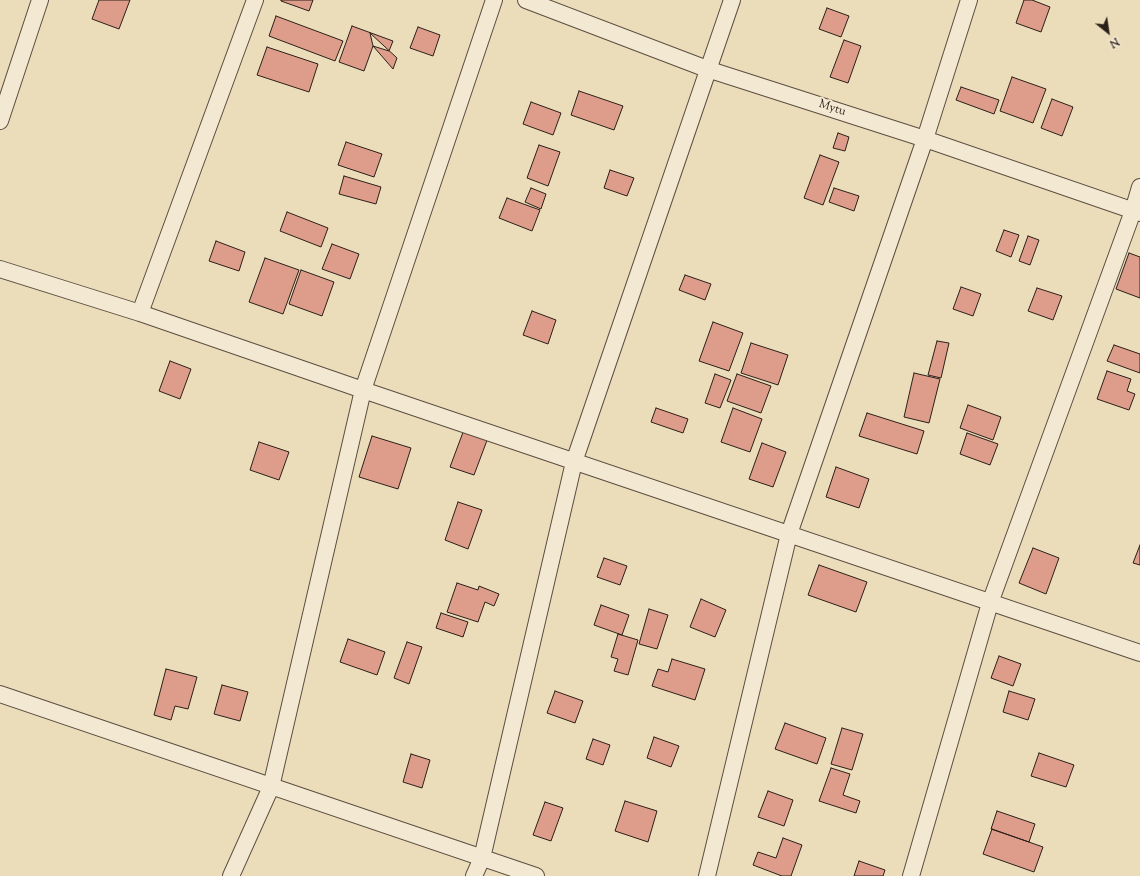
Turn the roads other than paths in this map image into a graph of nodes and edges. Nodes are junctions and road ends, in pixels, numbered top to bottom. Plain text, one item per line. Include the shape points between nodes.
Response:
1 (40, 0) edge
2 (255, 0) edge
3 (494, 0) edge
4 (526, 0) edge
5 (732, 0) edge
6 (969, 0) edge
7 (708, 69) junction
8 (0, 121) edge
9 (925, 139) junction
10 (1140, 187) edge
11 (1136, 212) edge
12 (0, 269) edge
13 (140, 313) junction
14 (363, 390) junction
15 (574, 462) junction
16 (789, 534) junction
17 (990, 603) junction
18 (1140, 653) edge
19 (0, 694) edge
20 (270, 787) junction
21 (482, 858) junction
22 (231, 876) edge
23 (474, 876) edge
24 (536, 876) edge
25 (707, 876) edge
26 (912, 876) edge

1 - 8 street
2 - 13 street
3 - 14 street
4 - 7 street, Mytu
5 - 7 street
6 - 9 street
7 - 9 street, Mytu
7 - 15 street
9 - 11 street, Mytu
9 - 16 street
10 - 11 street
11 - 17 street
12 - 13 street
13 - 14 street
14 - 15 street
14 - 20 street
15 - 16 street
15 - 21 street
16 - 17 street
16 - 25 street
17 - 18 street
17 - 26 street
19 - 20 street
20 - 21 street
20 - 22 street
21 - 23 street
21 - 24 street

